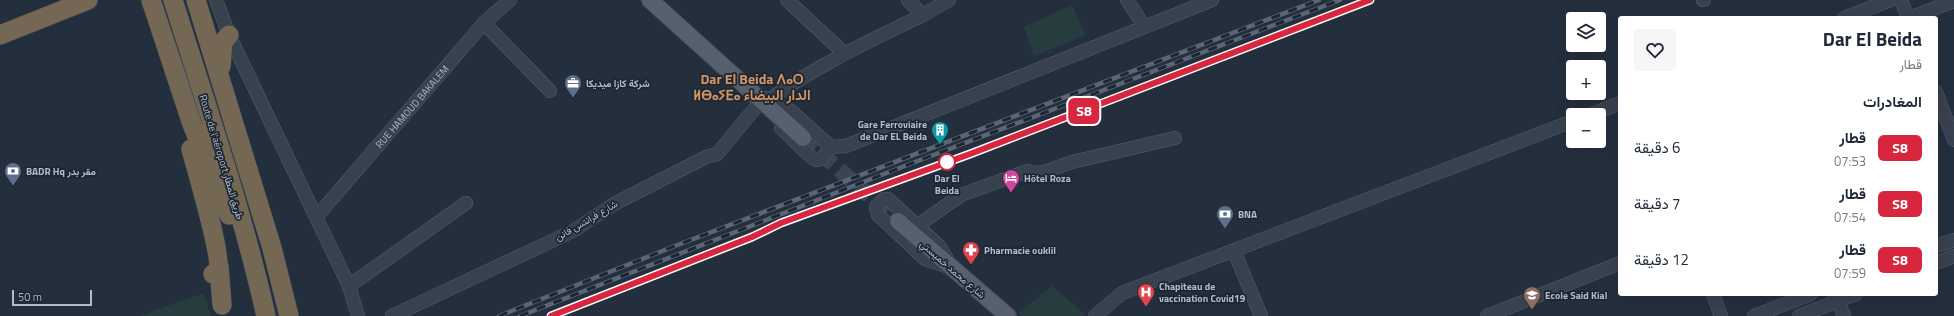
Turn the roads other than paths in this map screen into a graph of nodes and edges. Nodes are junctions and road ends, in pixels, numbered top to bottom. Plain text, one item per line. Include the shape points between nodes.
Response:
1 (72, 0) edge
2 (88, 0) edge
3 (148, 0) edge
4 (151, 0) edge
5 (173, 0) edge
6 (196, 0) edge
7 (216, 0) edge
8 (510, 0) edge
9 (650, 0) edge
10 (787, 0) edge
11 (908, 0) edge
12 (949, 0) edge
13 (1127, 0) edge
14 (1212, 0) edge
15 (1891, 0) edge
16 (1901, 0) edge
17 (1954, 1) edge
18 (923, 15) junction
19 (1849, 16) edge
20 (1907, 16) edge
21 (1913, 16) edge
22 (484, 23) junction
23 (1144, 26) junction
24 (0, 28) edge
25 (0, 35) edge
26 (162, 35) junction
27 (229, 35) junction
28 (844, 53) junction
29 (172, 66) junction
30 (221, 78) junction
31 (550, 91) dead end
32 (1938, 97) edge
33 (763, 102) junction
34 (1618, 104) edge
35 (1606, 109) edge
36 (1566, 124) edge
37 (803, 138) tunnel mouth
38 (1175, 138) dead end
39 (1954, 140) edge
40 (831, 147) junction
41 (466, 203) dead end
42 (317, 216) junction
43 (898, 221) tunnel mouth
44 (917, 226) junction
45 (1954, 240) edge
46 (1938, 245) edge
47 (1234, 251) junction
48 (252, 255) junction
49 (1954, 256) edge
50 (1938, 262) edge
51 (1618, 264) edge
52 (952, 268) junction
53 (349, 286) junction
54 (1714, 296) edge
55 (1806, 296) edge
56 (1846, 296) edge
57 (1836, 298) edge
58 (222, 305) dead end
59 (266, 316) edge
60 (289, 316) edge
61 (358, 316) edge
62 (392, 316) edge
63 (1008, 316) edge
64 (1096, 316) edge
65 (1261, 316) edge
66 (1487, 316) edge
67 (1721, 316) edge
68 (1754, 316) edge
69 (1799, 316) edge
70 (1844, 316) edge

1 - 24 highway
2 - 25 highway
3 - 26 highway via 156,28
4 - 26 highway
5 - 48 highway, Route de l'aéroport طريق المطار
6 - 30 highway
7 - 27 street
8 - 22 street, RUE HAMOUD BAKALEM
9 - 33 main road
10 - 28 street
11 - 18 street
12 - 18 street, شارع فرانتس فانن
13 - 23 street
14 - 23 street
15 - 19 street
16 - 20 street
17 - 21 street
18 - 28 street, شارع فرانتس فانن
22 - 31 street
22 - 42 street, RUE HAMOUD BAKALEM
23 - 40 street via 846,146
26 - 29 highway
27 - 30 highway via 222,46
27 - 42 street
28 - 33 street, شارع فرانتس فانن
29 - 48 highway via 207,163 230,215
29 - 58 highway via 174,87 207,212
30 - 60 highway via 272,248
32 - 39 street
33 - 37 main road
33 - 40 street via 791,111
33 - 40 street via 812,158 821,159
33 - 62 street, شارع فرانتس فانن via 717,154 706,157 614,204 573,231
34 - 35 street
36 - 47 street
38 - 44 street via 1072,162 1044,172 1028,171 1019,174 961,195
41 - 53 street
42 - 53 street
43 - 52 main road, شارع محمد خميستي
44 - 52 street via 940,247
44 - 52 street via 888,200 881,201 876,206 878,215 925,258
45 - 46 street
47 - 64 street via 1122,293
47 - 65 street
48 - 59 highway, Route de l'aéroport طريق المطار
49 - 50 street
51 - 66 street
52 - 63 main road, شارع محمد خميستي
53 - 61 street
54 - 67 street
55 - 68 street
56 - 57 street
57 - 69 street
57 - 70 street

